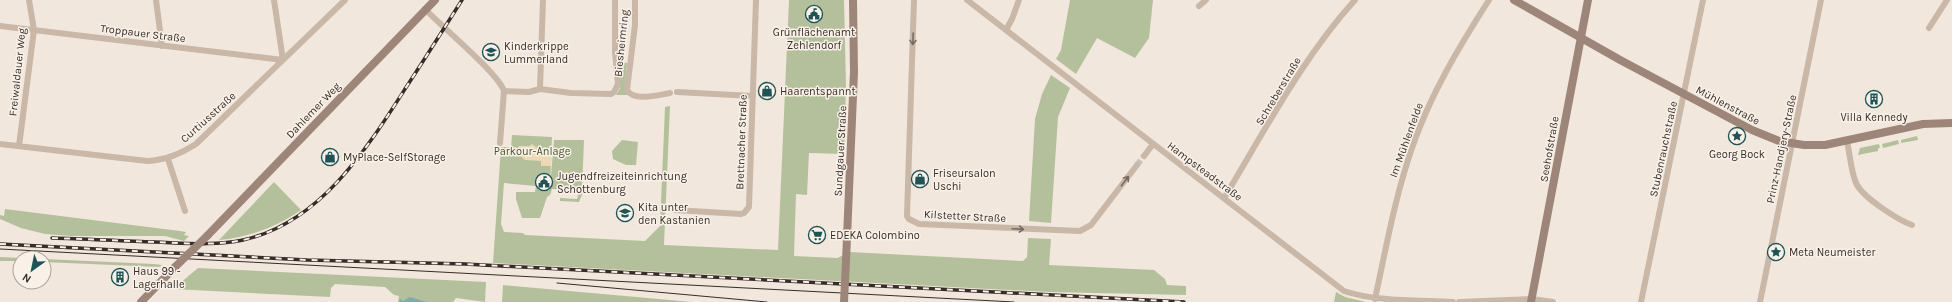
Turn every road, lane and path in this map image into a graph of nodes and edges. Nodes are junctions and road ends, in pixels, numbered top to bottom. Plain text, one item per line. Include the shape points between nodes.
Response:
1 (29, 0) edge
2 (156, 0) edge
3 (274, 0) edge
4 (345, 0) edge
5 (434, 0) edge
6 (543, 0) edge
7 (615, 0) edge
8 (635, 0) edge
9 (756, 0) edge
10 (853, 0) edge
11 (914, 0) edge
12 (967, 0) edge
13 (1019, 0) edge
14 (1206, 0) edge
15 (1355, 0) edge
16 (1488, 0) edge
17 (1514, 0) edge
18 (1588, 0) edge
19 (1703, 0) edge
20 (1821, 0) edge
21 (1947, 0) edge
22 (1199, 6) dead end
23 (425, 9) junction
24 (0, 26) edge
25 (1929, 28) dead end
26 (34, 30) junction
27 (1006, 30) junction
28 (1580, 39) junction
29 (162, 46) junction
30 (283, 60) junction
31 (540, 89) junction
32 (504, 91) junction
33 (677, 92) dead end
34 (670, 93) dead end
35 (1684, 94) junction
36 (753, 96) junction
37 (1952, 122) edge
38 (1847, 141) junction
39 (500, 142) dead end
40 (0, 144) edge
41 (1153, 144) junction
42 (1792, 144) junction
43 (19, 146) junction
44 (1144, 156) tunnel mouth
45 (168, 159) junction
46 (1137, 165) tunnel mouth
47 (1224, 198) junction
48 (675, 210) dead end
49 (185, 211) dead end
50 (1912, 225) dead end
51 (1375, 298) junction
52 (1532, 300) edge
53 (141, 302) edge
54 (844, 302) edge
55 (1453, 302) edge
56 (1459, 302) edge
57 (1553, 302) edge
58 (1641, 302) edge
59 (1760, 302) edge

1 - 26 street, Freiwaldauer Weg
2 - 29 street
3 - 30 street
4 - 30 street, Curtiusstraße
5 - 23 street, Dahlemer Weg
6 - 31 street
7 - 31 street via 618,84 614,92 571,93
8 - 34 street, Biesheimring via 635,25 627,90 634,96
9 - 36 street, Brettnacher Straße
10 - 54 street, Sundgauer Straße, bridge via 854,79
11 -> 46 street, Kilstetter Straße via 907,216 909,219 919,224 1080,231 1091,225
12 - 27 street, Hampsteadstraße
13 - 27 street
14 - 22 street
15 - 47 street, Schreberstraße via 1312,53
16 - 51 street, Im Mühlenfelde via 1435,92 1418,132 1401,182
17 - 28 street, Mühlenstraße
18 - 28 street, Seehofstraße
19 - 35 street, Stubenrauchstraße
20 - 42 street, Prinz-Handjery-Straße
21 - 25 street
23 - 32 street via 500,81
23 - 53 street, Dahlemer Weg, bridge
24 - 26 street, Troppauer Straße
26 - 29 street, Troppauer Straße
26 - 43 street, Freiwaldauer Weg
27 - 41 street, Hampsteadstraße
28 - 35 street, Mühlenstraße
28 - 52 street, Seehofstraße
29 - 30 street, Troppauer Straße
30 - 45 street, Curtiusstraße via 196,144
31 - 32 street via 529,92
32 - 39 street
33 - 36 street
35 - 42 street, Mühlenstraße via 1758,133
35 - 58 street, Stubenrauchstraße
36 - 48 street, Brettnacher Straße via 749,207 741,214
37 - 38 street, Mühlenstraße via 1923,124
38 - 42 street, Mühlenstraße via 1816,146
38 - 50 street via 1856,185 1884,210
40 - 43 street, Curtiusstraße
41 - 44 street
41 - 47 street, Hampsteadstraße
42 - 59 street, Prinz-Handjery-Straße
43 - 45 street, Curtiusstraße via 147,162
45 - 49 street
47 - 51 street, Hampsteadstraße via 1344,291
51 - 55 street, Hampsteadstraße
52 - 56 street
52 - 57 street

